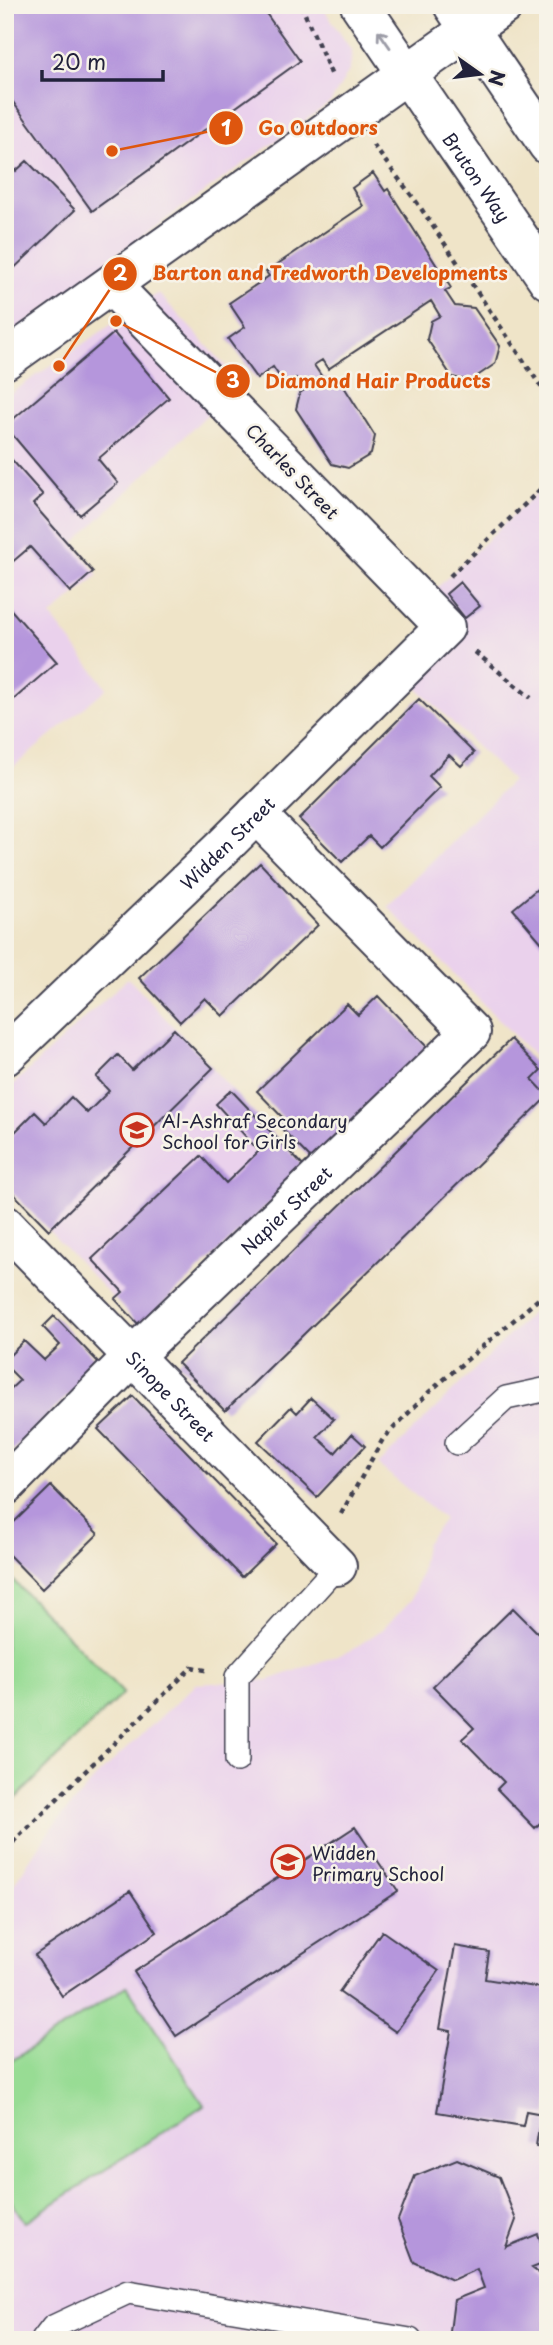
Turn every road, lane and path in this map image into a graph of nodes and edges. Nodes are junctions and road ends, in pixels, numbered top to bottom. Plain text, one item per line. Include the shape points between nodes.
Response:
1 (360, 5) edge
2 (504, 5) edge
3 (462, 17) edge
4 (408, 73) junction
5 (548, 145) edge
6 (418, 204) dead end
7 (548, 280) edge
8 (111, 285) junction
9 (5, 360) edge
10 (548, 397) edge
11 (548, 482) edge
12 (433, 615) junction
13 (531, 698) dead end
14 (256, 814) junction
15 (5, 1056) edge
16 (5, 1225) edge
17 (548, 1291) edge
18 (132, 1357) junction
19 (548, 1389) edge
20 (457, 1443) dead end
21 (5, 1486) edge
22 (329, 1558) junction
23 (237, 1677) junction
24 (237, 1760) dead end
25 (5, 1861) edge
26 (43, 2340) edge
27 (410, 2340) edge

4 -> 1 street, Bruton Way
2 - 3 street
3 - 4 street
3 - 5 street
4 - 7 street, Bruton Way
4 - 8 street
6 - 10 path
8 - 9 street
8 - 12 street, Charles Street
11 - 12 path
12 - 13 path
12 - 14 street, Widden Street
14 - 15 street, Widden Street
14 - 18 street, Napier Street via 471,1032
16 - 18 street, Sinope Street
17 - 22 path via 429,1392 383,1439
18 - 21 street, Napier Street
18 - 22 street, Sinope Street
19 - 20 lane via 506,1398
22 - 23 lane
23 - 24 lane
23 - 25 path via 192,1667 14,1841
26 - 27 lane via 53,2327 128,2292

